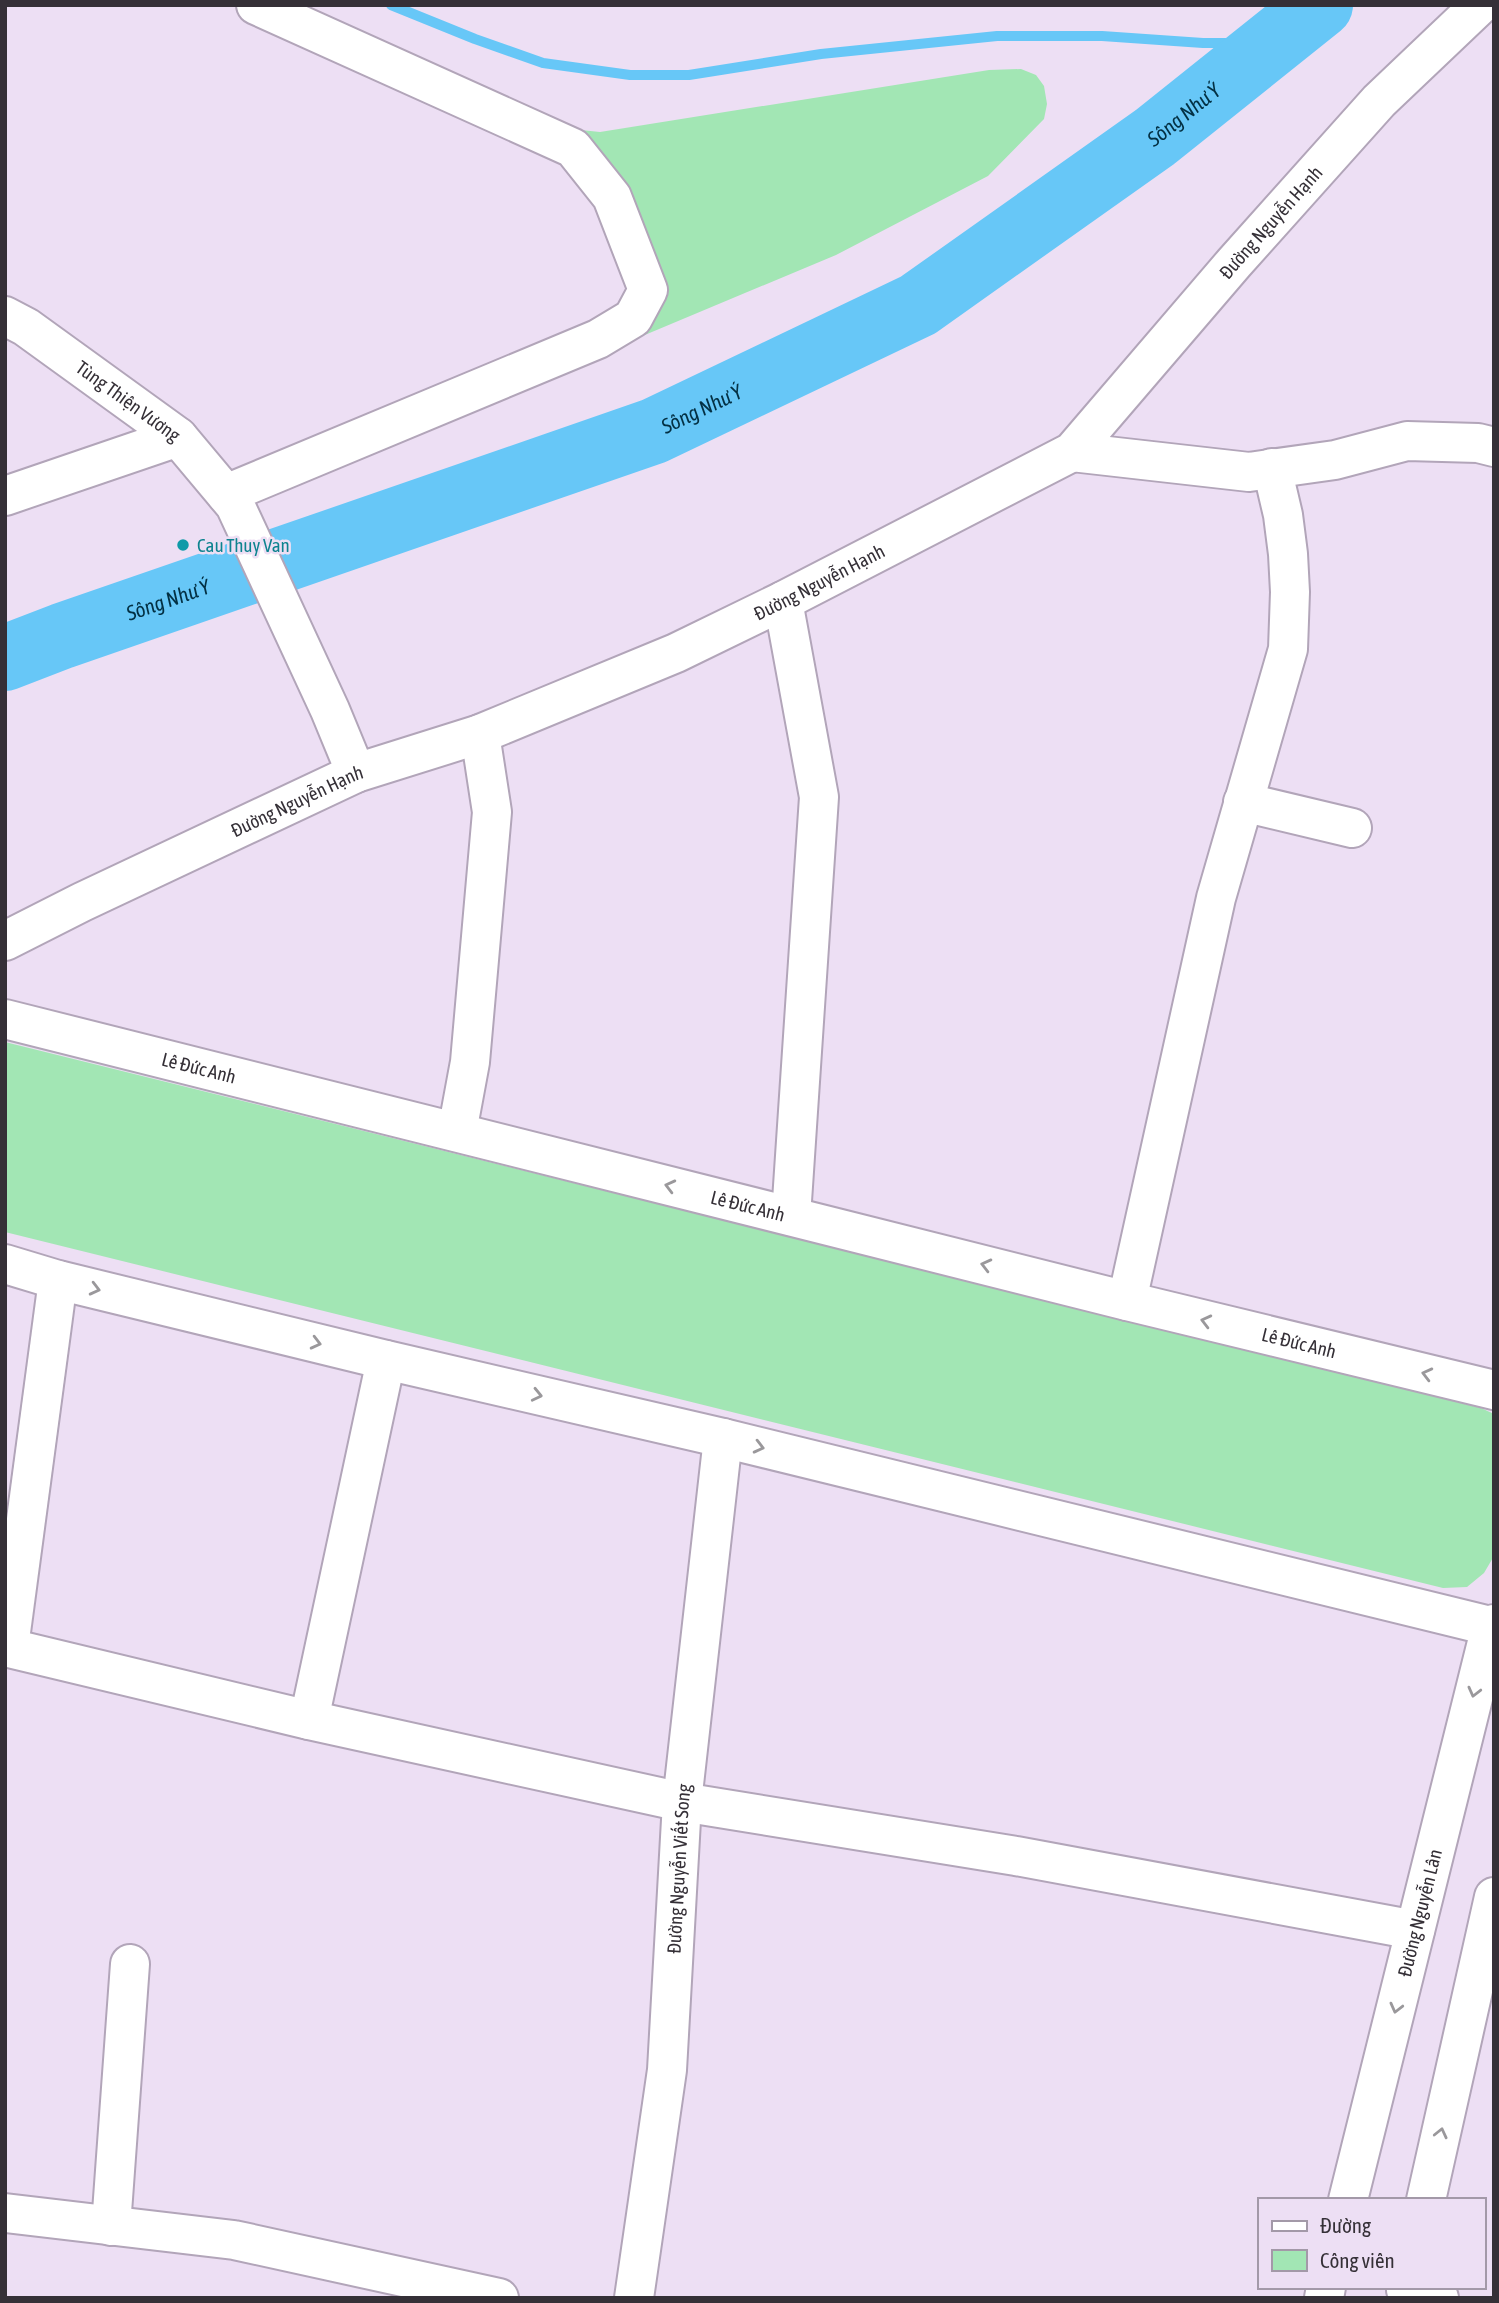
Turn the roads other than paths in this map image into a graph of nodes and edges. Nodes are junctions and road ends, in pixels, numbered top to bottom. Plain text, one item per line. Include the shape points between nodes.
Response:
1 (256, 5) edge
2 (1480, 5) edge
3 (5, 316) edge
4 (178, 437) junction
5 (1494, 447) edge
6 (1072, 452) junction
7 (1272, 468) junction
8 (5, 496) edge
9 (230, 500) junction
10 (783, 601) junction
11 (480, 734) junction
12 (356, 773) junction
13 (1243, 802) junction
14 (1352, 828) dead end
15 (5, 941) edge
16 (5, 1019) edge
17 (457, 1132) junction
18 (791, 1216) junction
19 (5, 1264) edge
20 (58, 1280) junction
21 (1127, 1301) junction
22 (386, 1360) junction
23 (1494, 1390) edge
24 (723, 1438) junction
25 (1493, 1626) edge
26 (7, 1647) edge
27 (309, 1720) junction
28 (682, 1802) junction
29 (1494, 1897) edge
30 (1415, 1930) junction
31 (130, 1964) dead end
32 (1348, 2198) edge
33 (1426, 2198) edge
34 (5, 2213) edge
35 (111, 2226) junction
36 (499, 2298) edge
37 (634, 2298) edge

1 - 9 street via 573,148 612,197 648,290 633,318 598,339
2 - 6 street, Đường Nguyễn Hạnh via 1370,111
3 - 4 street, Tùng Thiện Vương
4 - 8 street
4 - 9 street, Tùng Thiện Vương
5 - 7 street via 1408,441 1335,460
6 - 7 street via 1249,472
6 - 10 street, Đường Nguyễn Hạnh
7 - 13 street via 1288,554 1288,649
9 - 12 street, Tùng Thiện Vương
10 - 11 street, Đường Nguyễn Hạnh via 676,653
10 - 18 street via 820,797
11 - 12 street, Đường Nguyễn Hạnh
11 - 17 street via 492,812 470,1062
12 - 15 street, Đường Nguyễn Hạnh
13 - 14 street
13 - 21 street via 1216,898
16 - 17 street, Lê Đức Anh
18 -> 17 street, Lê Đức Anh
21 -> 18 street, Lê Đức Anh
19 - 20 street
20 -> 22 street
20 - 26 street
23 -> 21 street, Lê Đức Anh
22 -> 24 street
22 - 27 street
24 -> 25 street
24 - 28 street, Đường Nguyễn Viết Song
25 -> 30 street, Đường Nguyễn Lân
26 - 27 street
27 - 28 street
28 - 30 street via 1016,1856
28 - 37 street, Đường Nguyễn Viết Song via 667,2070
33 -> 29 street
30 -> 32 street, Đường Nguyễn Lân
31 - 35 street
34 - 35 street
35 - 36 street via 234,2240

